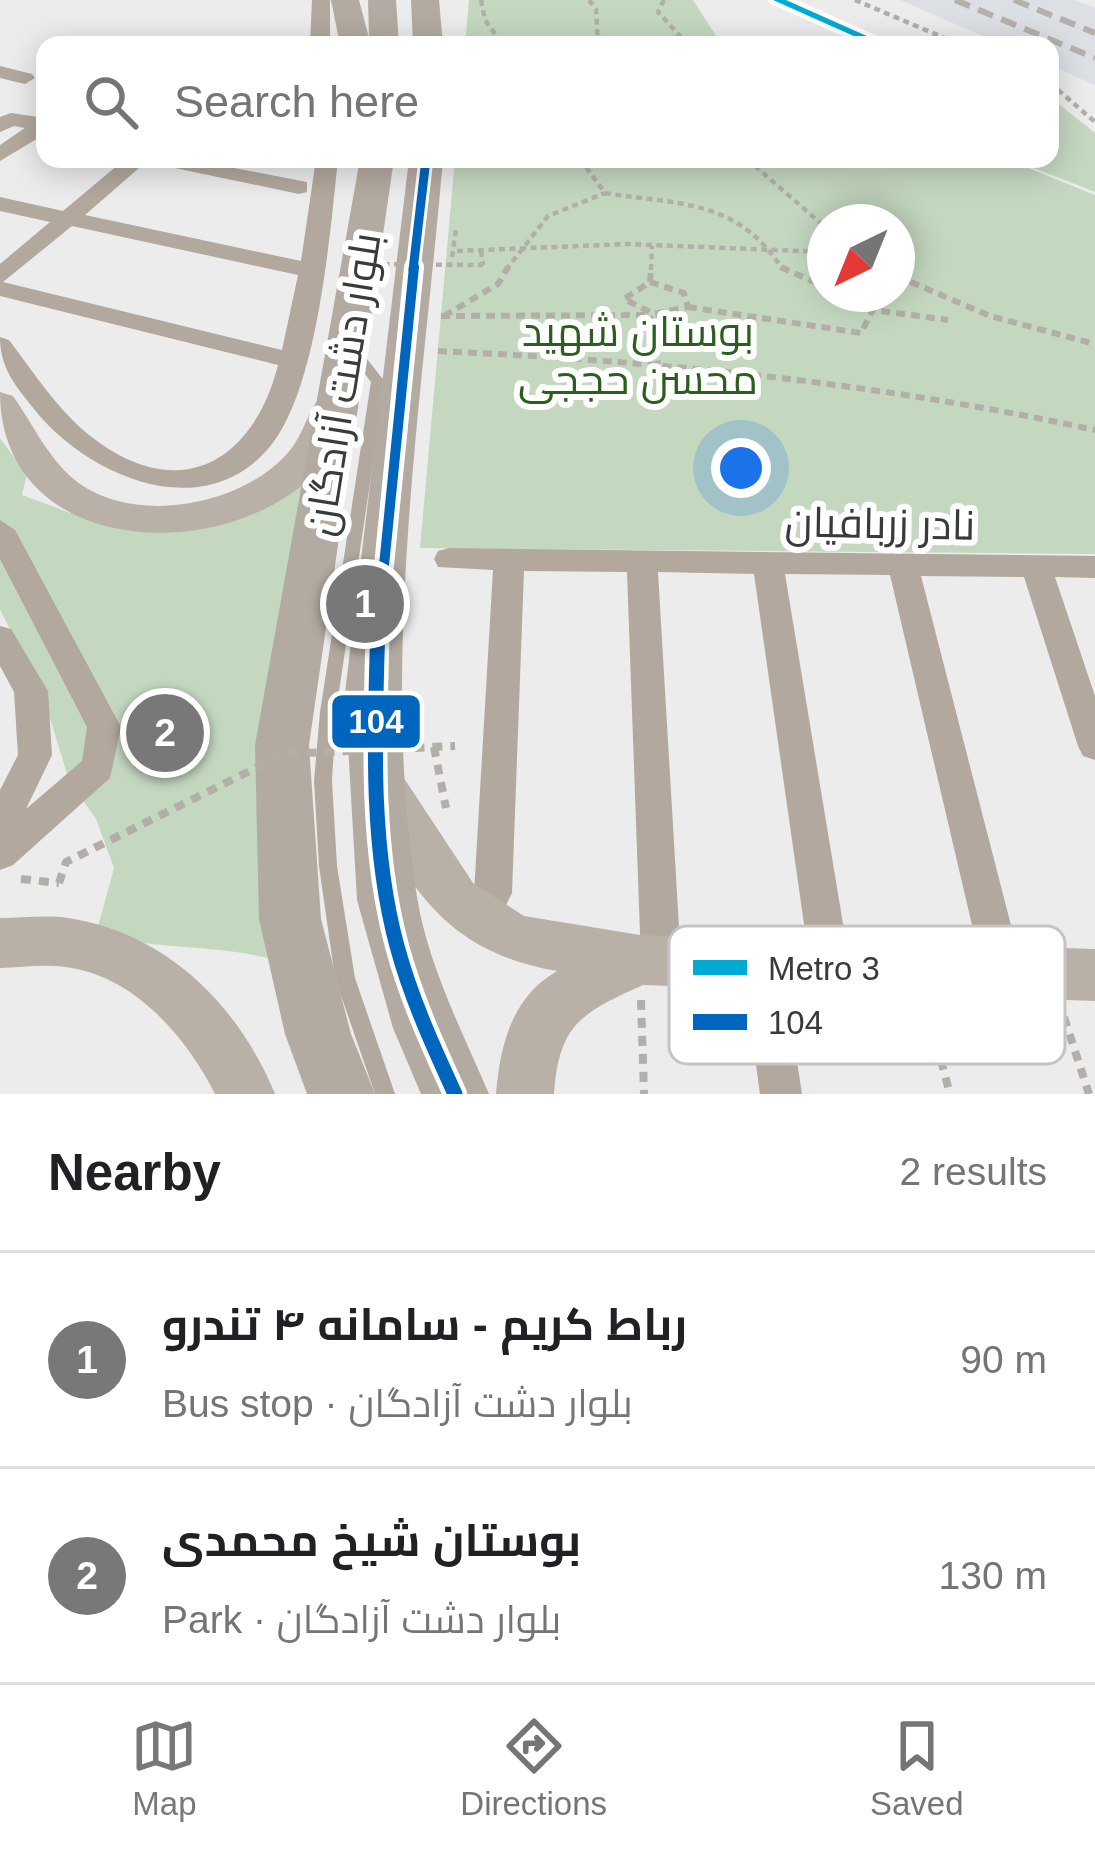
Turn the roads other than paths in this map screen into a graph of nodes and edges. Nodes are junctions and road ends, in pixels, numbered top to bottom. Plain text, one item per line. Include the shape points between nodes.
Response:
1 (321, 0) edge
2 (345, 0) edge
3 (382, 0) edge
4 (425, 0) edge
5 (320, 36) edge
6 (353, 36) edge
7 (384, 36) edge
8 (427, 36) edge
9 (0, 72) edge
10 (25, 78) dead end
11 (36, 124) edge
12 (0, 126) edge
13 (36, 131) edge
14 (0, 155) edge
15 (128, 168) edge
16 (200, 168) edge
17 (326, 168) edge
18 (375, 168) edge
19 (426, 168) edge
20 (299, 188) dead end
21 (0, 204) edge
22 (68, 220) junction
23 (309, 270) junction
24 (0, 276) edge
25 (0, 289) edge
26 (0, 345) edge
27 (349, 352) junction
28 (290, 360) junction
29 (0, 404) edge
30 (0, 530) edge
31 (449, 559) dead end
32 (509, 561) junction
33 (642, 562) junction
34 (768, 563) junction
35 (903, 565) junction
36 (1036, 567) junction
37 (1095, 568) edge
38 (0, 638) edge
39 (1095, 746) edge
40 (377, 778) junction
41 (0, 826) edge
42 (0, 854) edge
43 (493, 892) dead end
44 (824, 926) edge
45 (1032, 926) edge
46 (0, 943) edge
47 (651, 961) junction
48 (669, 961) edge
49 (777, 1064) edge
50 (246, 1094) edge
51 (341, 1094) edge
52 (385, 1094) edge
53 (455, 1094) edge
54 (525, 1094) edge
55 (781, 1094) edge

1 - 5 street
2 - 6 main road
3 - 7 main road
4 - 8 main road
9 - 10 street
11 - 12 street via 11,119
13 - 14 street
15 - 22 street
16 - 20 street
17 - 23 street
18 - 27 main road, بلوار دشت آزادگان
19 - 40 main road, بلوار دشت آزادگان via 425,334 372,693
21 - 22 street
22 - 23 street
22 - 24 street
23 - 28 street
25 - 28 street
26 - 28 street via 76,443 109,466 152,479 204,476 242,459 269,428
27 - 29 street via 318,444 287,477 235,503 184,515 119,514 62,492
27 - 51 main road, بلوار دشت آزادگان via 282,745 290,919
27 - 52 lane via 378,382 323,781 345,977
30 - 42 street via 104,727 98,768
31 - 32 street, نادر زربافیان
32 - 33 street, نادر زربافیان
32 - 43 street
33 - 34 street, نادر زربافیان
33 - 47 street
34 - 35 street, نادر زربافیان
34 - 44 street
35 - 36 street, نادر زربافیان
35 - 45 street
36 - 37 street, نادر زربافیان
36 - 39 street
38 - 41 street via 31,691 35,755
40 - 47 street via 454,900 492,928 514,939
40 - 53 main road, بلوار دشت آزادگان via 387,900 425,1028
46 - 50 street via 82,945 170,986 223,1045
47 - 48 street
47 - 54 street via 559,996 526,1048
49 - 55 street

